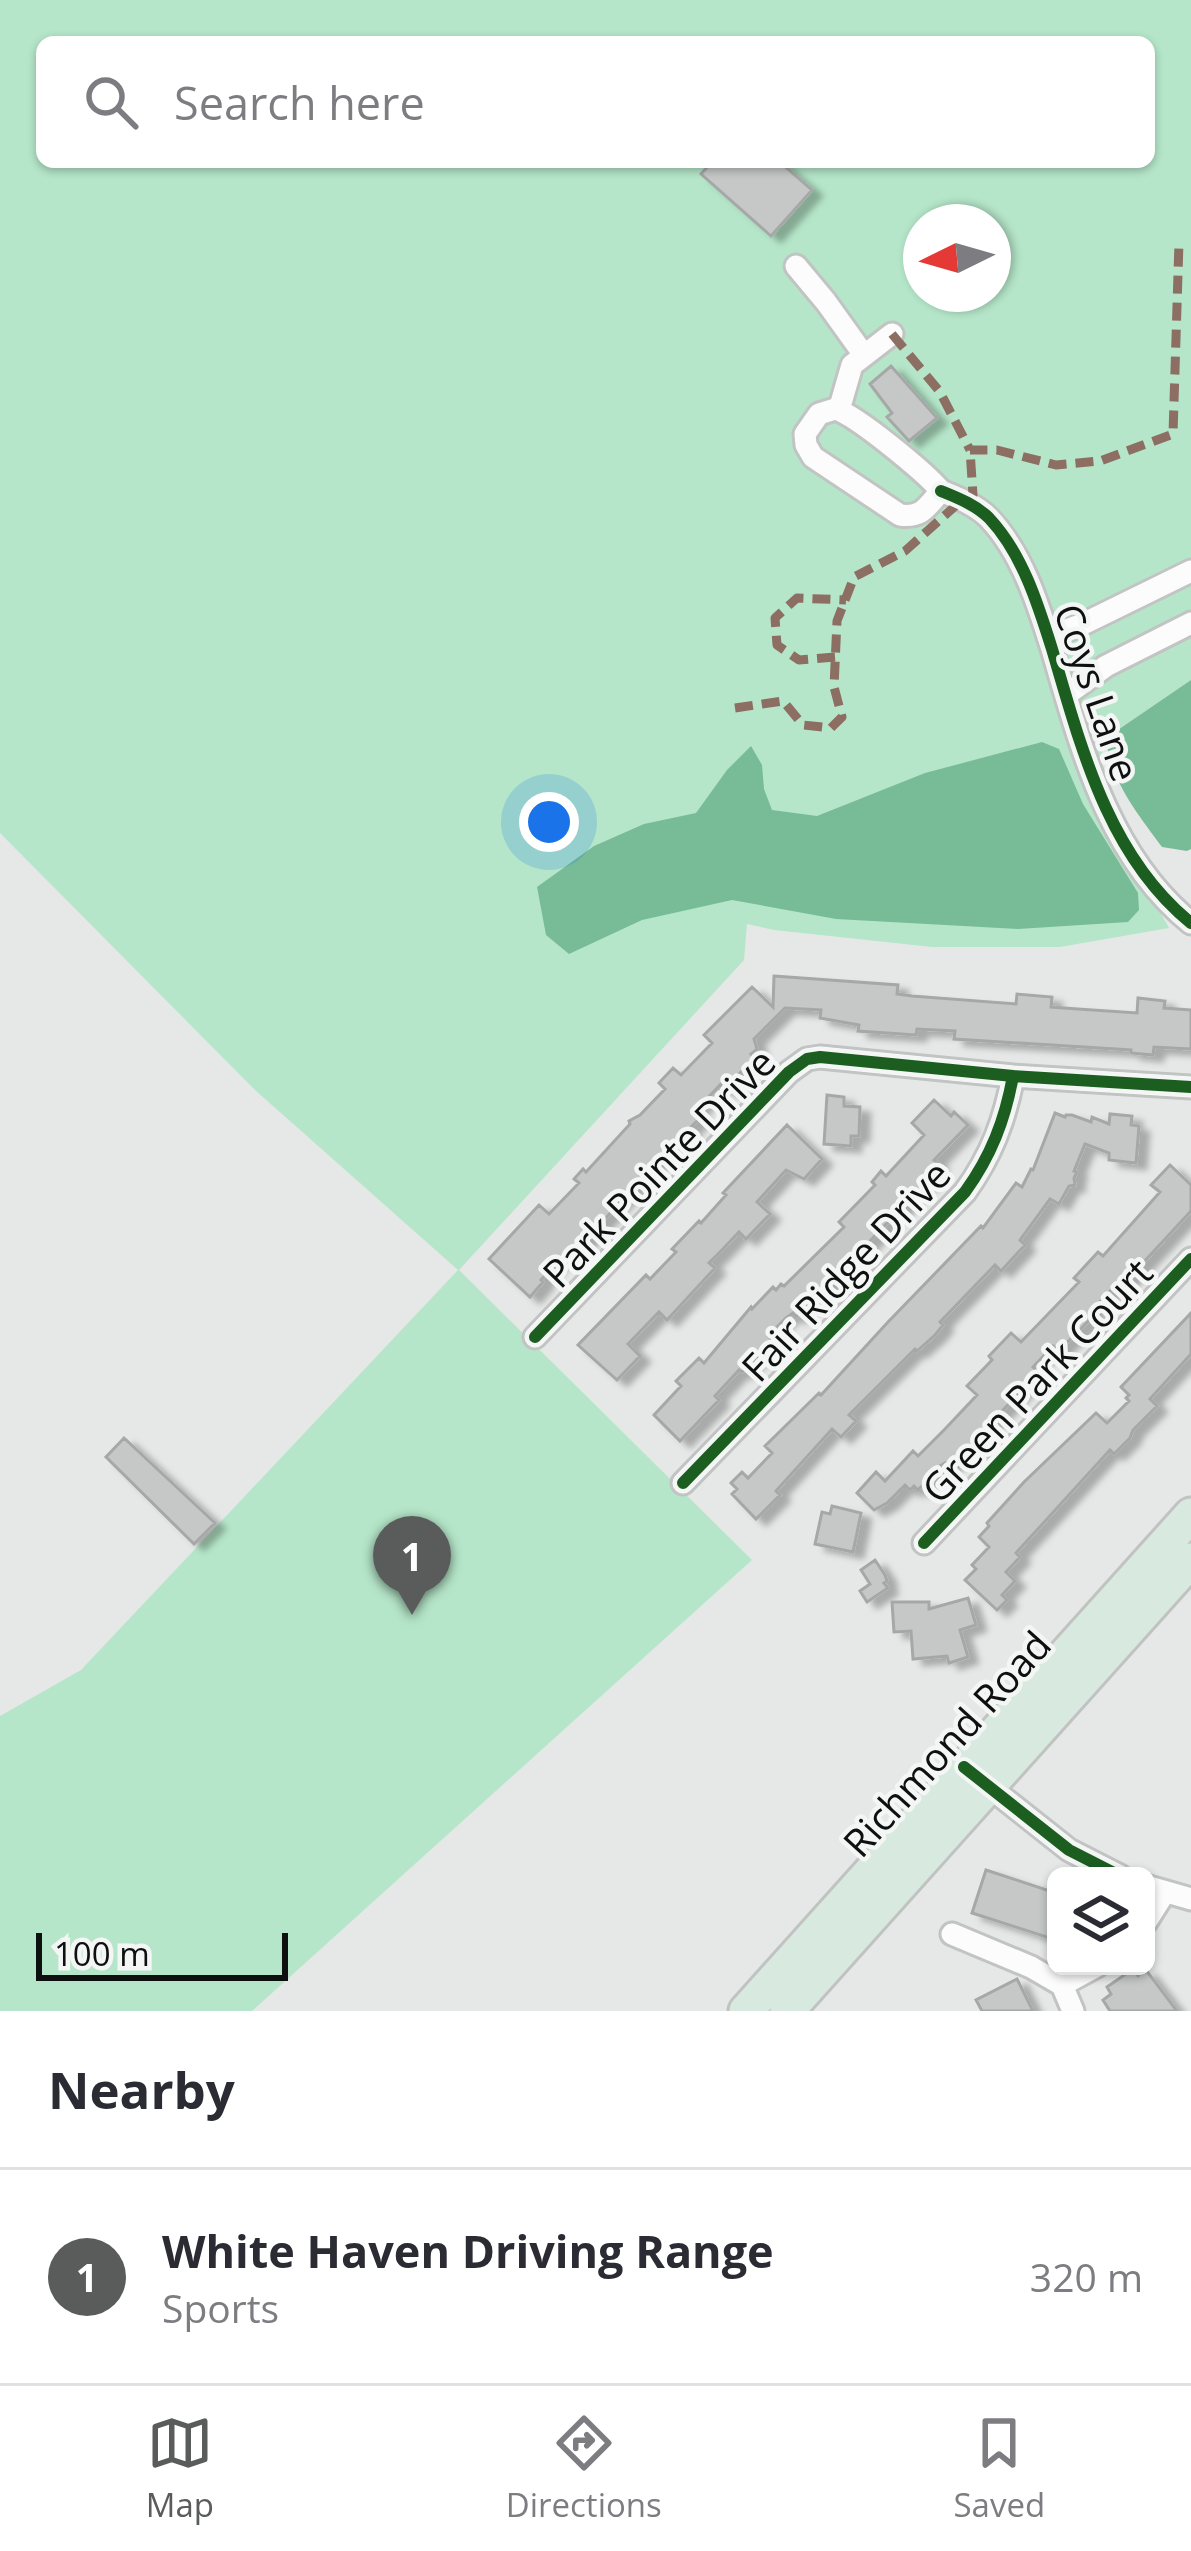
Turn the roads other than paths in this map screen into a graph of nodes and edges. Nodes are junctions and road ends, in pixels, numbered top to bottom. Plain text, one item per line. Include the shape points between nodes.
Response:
1 (796, 266) dead end
2 (892, 334) dead end
3 (864, 355) junction
4 (839, 410) junction
5 (941, 491) junction
6 (1191, 571) edge
7 (1191, 623) edge
8 (1048, 637) junction
9 (1066, 695) junction
10 (1191, 923) edge
11 (1013, 1076) junction
12 (1191, 1087) edge
13 (1191, 1259) edge
14 (536, 1337) dead end
15 (683, 1483) dead end
16 (1191, 1515) edge
17 (924, 1543) dead end
18 (1191, 1560) edge
19 (976, 1776) junction
20 (1102, 1867) edge
21 (1156, 1889) edge
22 (1191, 1899) edge
23 (952, 1934) dead end
24 (1080, 1975) edge
25 (1062, 1985) junction
26 (746, 2011) edge
27 (787, 2011) edge
28 (1073, 2011) edge

1 - 3 street
2 - 3 street
3 - 4 street via 852,365
4 - 5 street, Coys Lane
4 - 5 street via 810,424 813,457 900,515 914,517
5 - 8 street, Coys Lane via 988,517 1013,550
6 - 8 street
7 - 9 street
8 - 9 street, Coys Lane
9 - 10 street, Coys Lane via 1118,831 1150,881
11 - 12 street, Park Pointe Drive
11 - 14 street, Park Pointe Drive via 806,1059
11 - 15 street, Fair Ridge Drive via 999,1133 965,1192
13 - 17 street, Green Park Court
16 - 19 highway, Richmond Road
18 - 19 highway, Richmond Road
19 - 20 street
19 - 26 highway, Richmond Road
19 - 27 highway, Richmond Road
21 - 22 street
23 - 25 street
24 - 25 street
25 - 28 street

